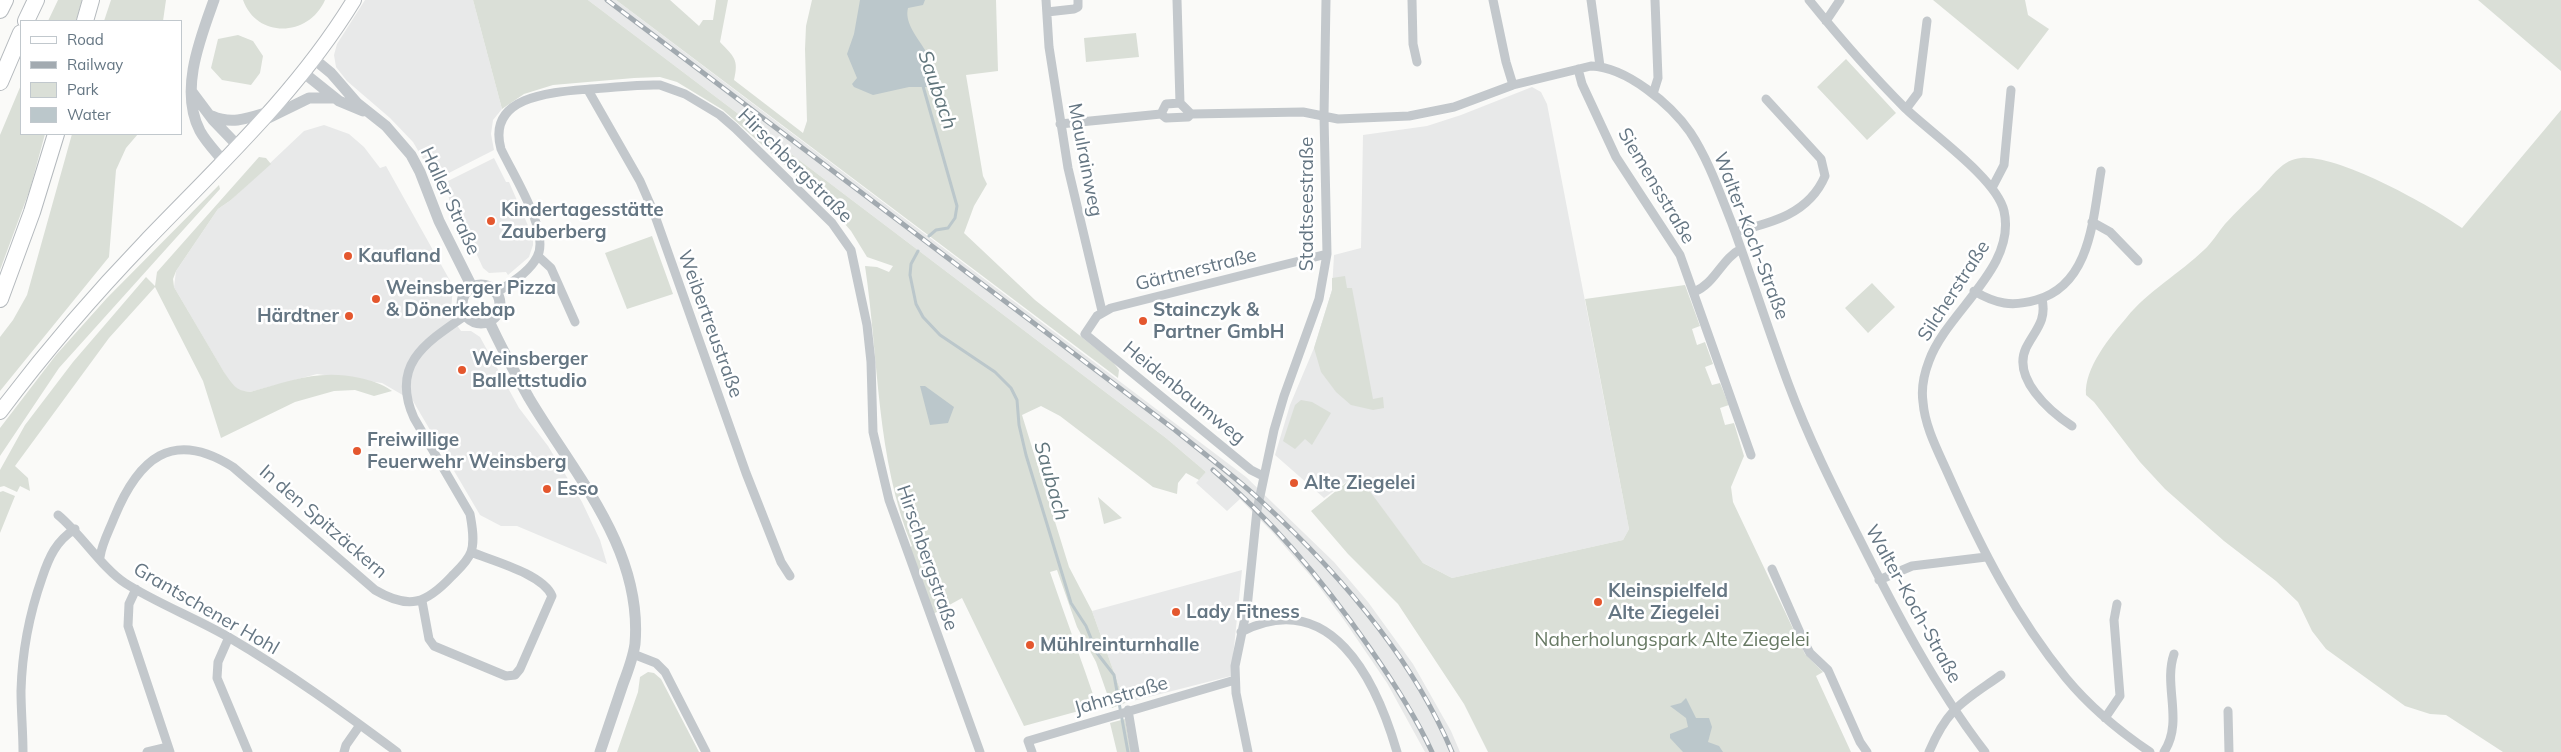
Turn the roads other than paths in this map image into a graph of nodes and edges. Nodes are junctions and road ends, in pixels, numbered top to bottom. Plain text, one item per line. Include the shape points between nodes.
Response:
1 (5, 0) edge
2 (36, 0) edge
3 (91, 0) edge
4 (214, 0) edge
5 (354, 0) edge
6 (1046, 0) edge
7 (1078, 0) edge
8 (1177, 0) edge
9 (1326, 0) edge
10 (1412, 0) edge
11 (1493, 0) edge
12 (1591, 0) edge
13 (1655, 0) edge
14 (1809, 0) edge
15 (1840, 0) edge
16 (0, 10) edge
17 (1047, 12) junction
18 (26, 20) edge
19 (85, 20) edge
20 (1826, 20) junction
21 (1927, 21) dead end
22 (20, 35) edge
23 (314, 59) junction
24 (1417, 62) dead end
25 (1600, 66) junction
26 (1578, 69) junction
27 (304, 73) junction
28 (0, 82) edge
29 (1513, 85) junction
30 (588, 90) junction
31 (2011, 90) dead end
32 (192, 92) junction
33 (1653, 94) junction
34 (334, 98) junction
35 (1766, 100) dead end
36 (1180, 103) junction
37 (1906, 109) junction
38 (370, 113) junction
39 (208, 114) junction
40 (1161, 114) junction
41 (1190, 114) junction
42 (1324, 116) junction
43 (265, 117) junction
44 (1060, 124) junction
45 (56, 135) edge
46 (238, 146) junction
47 (224, 162) junction
48 (2101, 171) dead end
49 (1992, 188) junction
50 (2092, 222) junction
51 (1734, 232) junction
52 (1742, 249) junction
53 (1327, 254) junction
54 (538, 256) junction
55 (2138, 261) dead end
56 (472, 287) junction
57 (1974, 291) junction
58 (1694, 292) junction
59 (496, 293) junction
60 (0, 299) edge
61 (2042, 299) junction
62 (1102, 311) junction
63 (466, 315) junction
64 (489, 321) junction
65 (575, 322) dead end
66 (0, 412) edge
67 (2072, 426) dead end
68 (1751, 455) dead end
69 (1263, 476) junction
70 (58, 515) dead end
71 (75, 529) junction
72 (472, 552) junction
73 (100, 557) junction
74 (1986, 557) junction
75 (1772, 570) dead end
76 (790, 576) dead end
77 (1880, 580) junction
78 (136, 589) junction
79 (422, 602) junction
80 (2117, 604) dead end
81 (1247, 608) junction
82 (1272, 620) junction
83 (1241, 632) junction
84 (229, 637) junction
85 (633, 654) junction
86 (2174, 654) dead end
87 (2001, 675) dead end
88 (1235, 680) junction
89 (1953, 709) junction
90 (2228, 711) dead end
91 (1122, 712) junction
92 (2105, 718) junction
93 (360, 725) junction
94 (169, 749) edge
95 (23, 752) edge
96 (147, 752) edge
97 (248, 752) edge
98 (344, 752) edge
99 (397, 752) edge
100 (600, 752) edge
101 (706, 752) edge
102 (980, 752) edge
103 (1032, 752) edge
104 (1135, 752) edge
105 (1248, 752) edge
106 (1397, 752) edge
107 (1867, 752) edge
108 (1930, 752) edge
109 (1985, 752) edge
110 (2150, 752) edge
111 (2164, 752) edge
112 (2229, 752) edge

1 - 16 highway
2 - 18 highway
3 - 19 highway
4 - 32 street via 198,45
5 - 23 main road
6 - 17 street, Maulrainweg
7 - 17 street via 1078,7 1074,9
8 - 36 street
9 - 42 street, Stadtseestraße
10 - 24 street via 1412,44
11 - 29 street
12 - 25 street
13 - 33 street via 1658,78
14 - 20 street, Silcherstraße
15 - 20 street
17 - 44 street, Maulrainweg
20 - 37 street, Silcherstraße
21 - 37 street via 1919,87
22 - 28 highway
23 - 27 main road
23 - 38 street, Haller Straße
25 - 26 street
25 - 33 street, Walter-Koch-Straße
26 - 29 street
26 - 58 street, Siemensstraße via 1616,156 1680,255
27 - 34 street, Haller Straße
27 - 43 main road
29 - 42 street via 1454,107 1424,114 1368,119
30 - 54 street, Hirschbergstraße via 548,92 522,101 501,121 498,138 501,150 538,225
30 - 76 street, Weibertreustraße via 640,181 654,213 746,473 781,562
30 - 102 street, Hirschbergstraße via 660,84 685,94 735,128 843,236 855,264 866,325 871,362 873,432 889,500
31 - 49 street via 2004,165
32 - 39 street
32 - 47 street via 200,131
33 - 51 street, Walter-Koch-Straße via 1678,117 1700,149
34 - 38 street, Haller Straße
34 - 43 street, Haller Straße via 309,98
35 - 51 street via 1821,158 1825,176 1814,194 1786,217
36 - 40 street via 1166,104
36 - 41 street
37 - 49 street, Silcherstraße
38 - 56 street, Haller Straße via 411,155
39 - 43 street, Haller Straße via 233,122
39 - 46 street
40 - 41 street via 1166,118 1188,117
40 - 44 street
41 - 42 street via 1303,112
42 - 53 street, Stadtseestraße
43 - 46 main road
44 - 62 street, Maulrainweg
45 - 60 highway
46 - 47 main road
47 - 66 main road via 101,288
48 - 50 street
49 - 57 street, Silcherstraße via 2004,210 2007,229 1999,258
50 - 55 street via 2110,232
50 - 61 street via 2085,252 2073,277
51 - 52 street, Walter-Koch-Straße
52 - 58 street via 1730,255 1705,285
52 - 77 street, Walter-Koch-Straße via 1802,420 1827,478
53 - 62 street, Gärtnerstraße
53 - 69 street, Stadtseestraße via 1319,299 1284,396
54 - 59 street via 527,270
54 - 65 street via 551,268
56 - 59 street via 484,285
56 - 63 street via 463,298
57 - 61 street via 1991,301 2012,305
57 - 74 street, Silcherstraße via 1930,358 1922,389 1932,436
58 - 68 street, Siemensstraße
59 - 64 street via 499,308
61 - 67 street via 2044,317 2025,349 2023,369 2034,390
62 - 69 street, Heidenbaumweg via 1085,334 1251,470
63 - 64 street via 474,321
63 - 72 street via 423,350 404,382 414,418 470,514
64 - 85 street via 530,398 608,524 633,603
69 - 81 street, Stadtseestraße
70 - 71 street, Grantschener Hohl
71 - 73 street, Grantschener Hohl
71 - 95 street via 64,536 52,551 28,624 22,681
72 - 79 street via 449,580
72 - 79 street via 542,583 552,596 515,675 506,676 434,646 429,639
73 - 78 street, Grantschener Hohl via 115,575
73 - 79 street, In den Spitzäckern via 102,544 134,477 164,453 196,450 210,453 233,467 376,590 390,599
74 - 77 street via 1912,566
74 - 92 street, Silcherstraße via 2042,647 2067,679
75 - 107 street via 1805,644 1828,670
77 - 89 street, Walter-Koch-Straße
78 - 84 street, Grantschener Hohl
78 - 94 street via 129,604 128,626
80 - 92 street via 2114,620 2120,696
81 - 82 street
81 - 83 street, Stadtseestraße
82 - 83 street
82 - 106 street via 1308,621 1338,641 1381,706
83 - 88 street, Stadtseestraße
84 - 93 street, Grantschener Hohl
84 - 97 street via 218,662 217,678
85 - 100 street
85 - 101 street via 656,663 665,672
86 - 111 street via 2173,733
87 - 89 street
88 - 91 street, Jahnstraße
88 - 105 street, Stadtseestraße
89 - 108 street
89 - 109 street, Walter-Koch-Straße
90 - 112 street
91 - 103 street, Jahnstraße via 1028,741
91 - 104 street
92 - 110 street, Silcherstraße
93 - 98 street
93 - 99 street, Grantschener Hohl
94 - 96 street

